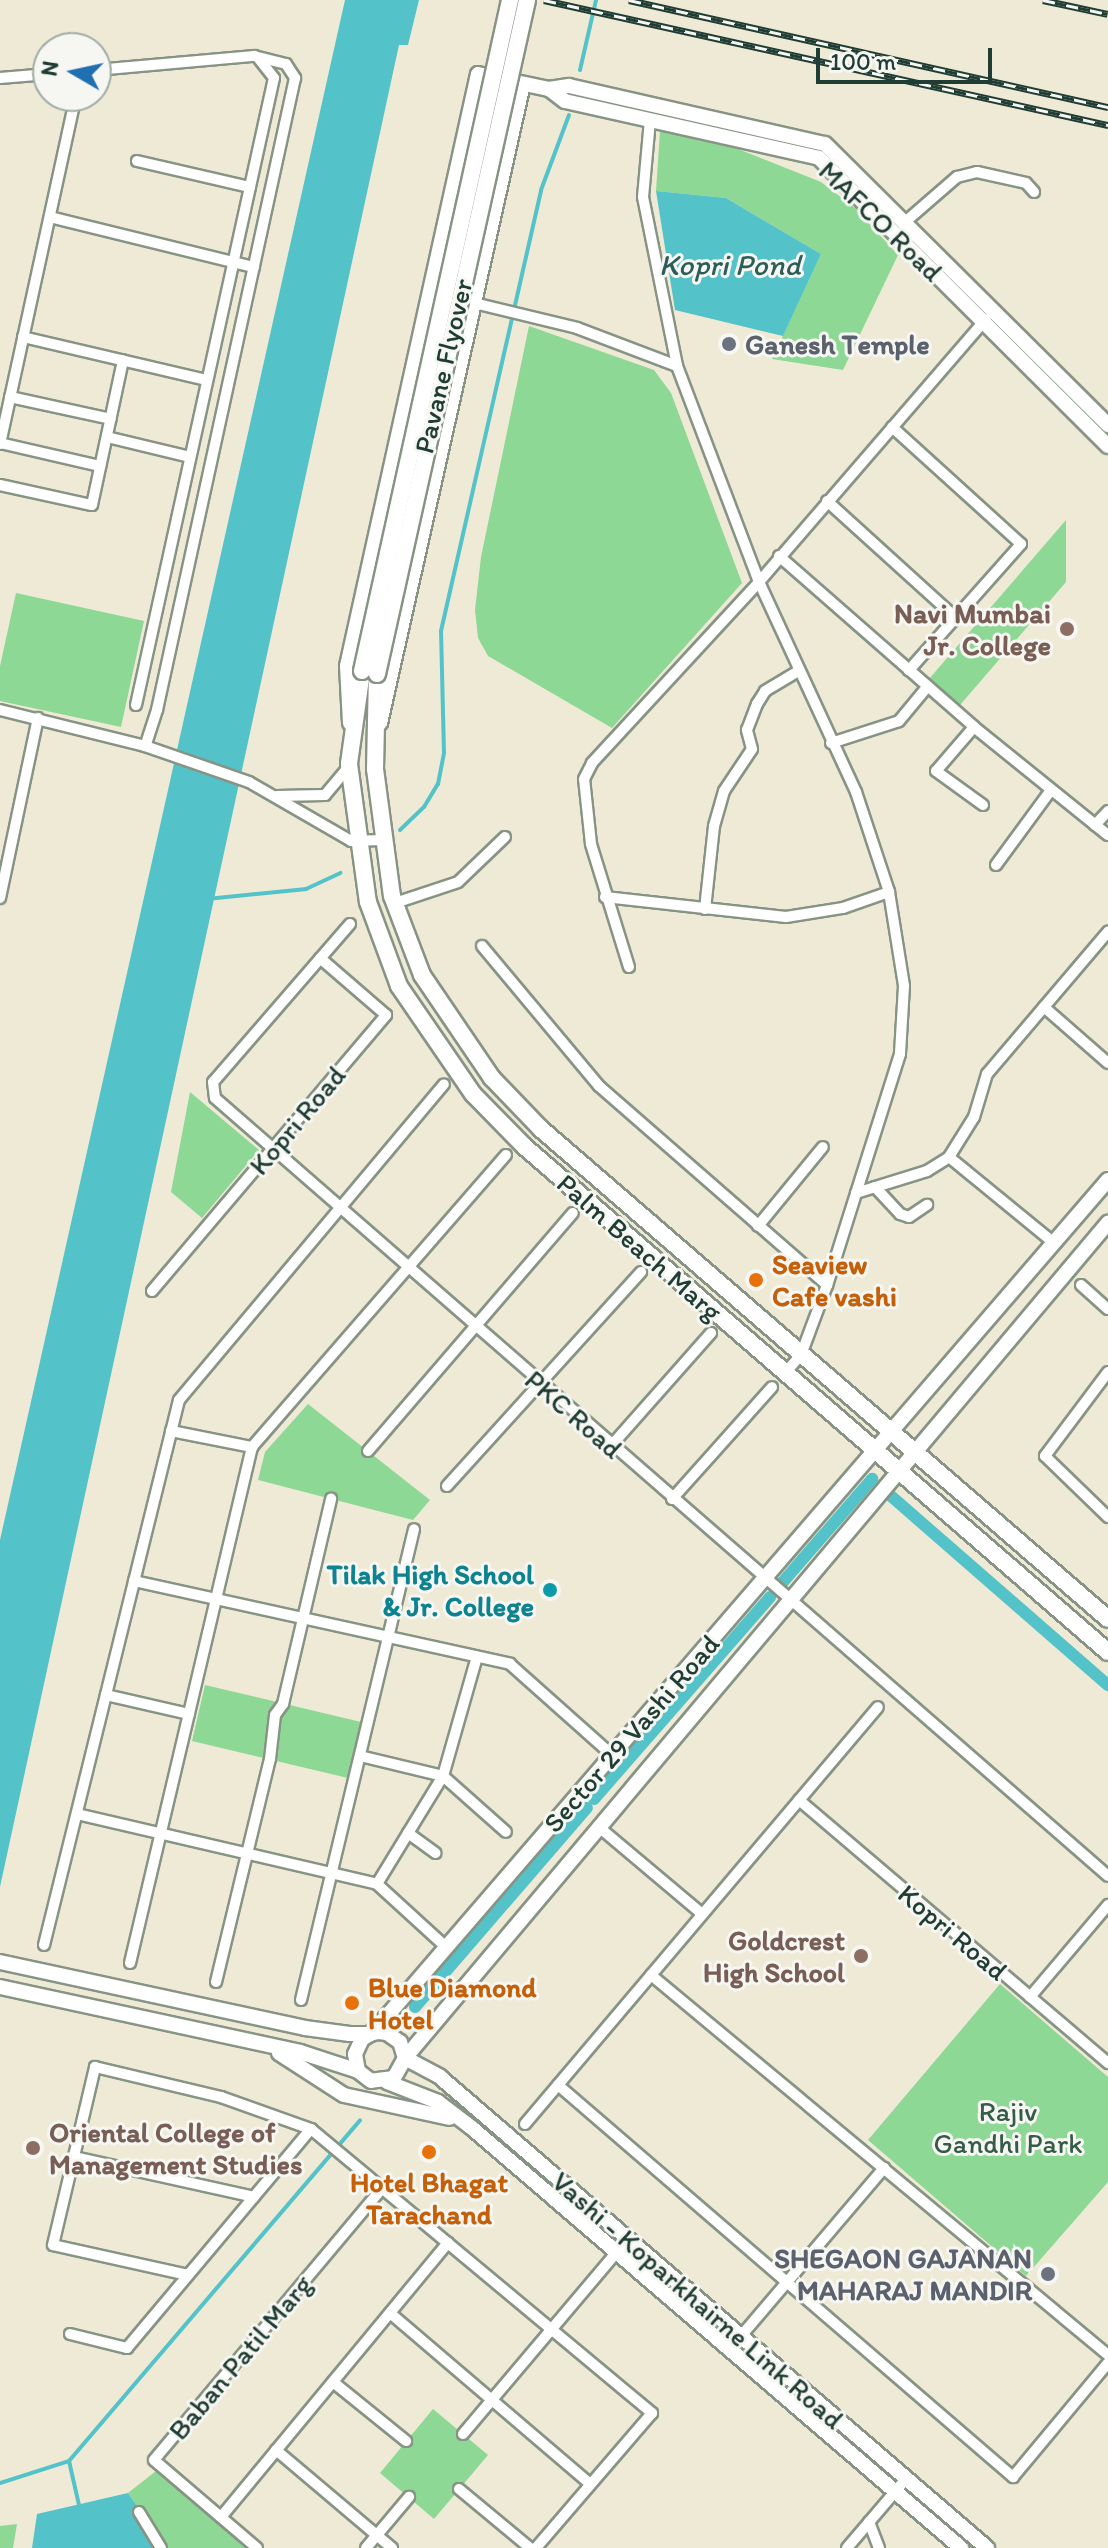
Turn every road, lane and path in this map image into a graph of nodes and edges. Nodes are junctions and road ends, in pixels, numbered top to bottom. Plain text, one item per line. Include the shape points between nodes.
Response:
1 (510, 0) edge
2 (527, 0) edge
3 (254, 56) junction
4 (112, 69) edge
5 (32, 75) edge
6 (0, 78) edge
7 (523, 84) junction
8 (549, 89) junction
9 (73, 112) edge
10 (650, 120) junction
11 (137, 161) dead end
12 (250, 187) junction
13 (1034, 192) dead end
14 (50, 217) junction
15 (905, 222) junction
16 (233, 262) junction
17 (254, 267) junction
18 (474, 303) junction
19 (988, 317) junction
20 (23, 337) junction
21 (123, 360) junction
22 (677, 366) junction
23 (207, 380) junction
24 (10, 397) junction
25 (111, 419) junction
26 (1108, 425) edge
27 (892, 427) junction
28 (107, 437) junction
29 (0, 444) edge
30 (1108, 446) edge
31 (190, 457) junction
32 (100, 466) junction
33 (0, 485) edge
34 (827, 501) junction
35 (779, 556) junction
36 (759, 582) junction
37 (956, 618) junction
38 (909, 670) junction
39 (370, 672) junction
40 (797, 672) junction
41 (928, 686) junction
42 (136, 705) dead end
43 (0, 710) edge
44 (38, 718) junction
45 (974, 727) junction
46 (350, 731) junction
47 (376, 735) junction
48 (831, 743) junction
49 (149, 747) junction
50 (349, 764) junction
51 (1051, 790) junction
52 (275, 796) junction
53 (983, 805) dead end
54 (1108, 811) edge
55 (1095, 825) junction
56 (1108, 835) edge
57 (505, 837) dead end
58 (382, 840) junction
59 (357, 843) junction
60 (996, 865) dead end
61 (889, 892) junction
62 (605, 897) junction
63 (0, 898) edge
64 (395, 903) junction
65 (705, 909) junction
66 (350, 924) dead end
67 (1108, 932) edge
68 (482, 946) dead end
69 (320, 958) junction
70 (629, 967) dead end
71 (1044, 1007) junction
72 (1108, 1063) edge
73 (444, 1084) dead end
74 (823, 1147) dead end
75 (273, 1149) junction
76 (506, 1155) dead end
77 (949, 1157) junction
78 (1108, 1180) edge
79 (875, 1187) junction
80 (856, 1193) junction
81 (927, 1205) dead end
82 (340, 1208) junction
83 (573, 1213) dead end
84 (1108, 1223) edge
85 (758, 1226) junction
86 (1054, 1243) junction
87 (408, 1268) junction
88 (641, 1272) dead end
89 (827, 1285) junction
90 (1081, 1285) dead end
91 (152, 1291) dead end
92 (1108, 1309) edge
93 (475, 1327) junction
94 (711, 1333) dead end
95 (801, 1355) junction
96 (1108, 1372) edge
97 (785, 1373) junction
98 (543, 1386) junction
99 (772, 1387) dead end
100 (171, 1431) junction
101 (892, 1431) junction
102 (611, 1446) junction
103 (252, 1447) junction
104 (368, 1451) dead end
105 (875, 1451) junction
106 (915, 1451) junction
107 (898, 1471) junction
108 (447, 1486) dead end
109 (331, 1499) dead end
110 (672, 1499) junction
111 (1106, 1510) edge
112 (414, 1529) dead end
113 (764, 1580) junction
114 (134, 1581) junction
115 (216, 1599) junction
116 (792, 1604) junction
117 (303, 1618) junction
118 (1108, 1619) edge
119 (389, 1637) junction
120 (1108, 1652) edge
121 (477, 1657) junction
122 (106, 1695) junction
123 (878, 1707) dead end
124 (189, 1714) junction
125 (612, 1755) junction
126 (360, 1756) junction
127 (443, 1776) junction
128 (799, 1800) junction
129 (77, 1814) junction
130 (600, 1828) junction
131 (506, 1832) dead end
132 (408, 1833) junction
133 (160, 1834) junction
134 (436, 1853) dead end
135 (247, 1854) junction
136 (331, 1874) junction
137 (1108, 1876) edge
138 (377, 1884) junction
139 (1108, 1905) edge
140 (702, 1914) junction
141 (44, 1945) dead end
142 (446, 1947) junction
143 (0, 1962) edge
144 (130, 1963) dead end
145 (651, 1975) junction
146 (216, 1982) dead end
147 (0, 1987) edge
148 (1030, 1997) junction
149 (301, 2000) dead end
150 (370, 2034) junction
151 (254, 2042) junction
152 (405, 2058) junction
153 (1108, 2063) edge
154 (358, 2071) junction
155 (387, 2082) junction
156 (558, 2085) junction
157 (525, 2124) dead end
158 (472, 2128) junction
159 (311, 2129) junction
160 (74, 2157) junction
161 (884, 2168) junction
162 (382, 2188) junction
163 (254, 2197) junction
164 (628, 2239) junction
165 (448, 2243) junction
166 (617, 2252) junction
167 (188, 2275) junction
168 (787, 2282) junction
169 (390, 2313) junction
170 (552, 2329) junction
171 (70, 2334) dead end
172 (741, 2336) junction
173 (730, 2349) junction
174 (1108, 2355) edge
175 (1108, 2363) edge
176 (333, 2382) junction
177 (492, 2400) junction
178 (463, 2434) dead end
179 (406, 2441) dead end
180 (276, 2450) junction
181 (906, 2479) junction
182 (590, 2484) junction
183 (459, 2489) dead end
184 (895, 2491) junction
185 (409, 2497) dead end
186 (139, 2512) dead end
187 (221, 2517) junction
188 (869, 2522) junction
189 (377, 2535) junction
190 (161, 2548) edge
191 (257, 2548) edge
192 (366, 2548) edge
193 (392, 2548) edge
194 (533, 2548) edge
195 (847, 2548) edge
196 (879, 2548) edge
197 (961, 2548) edge
198 (987, 2548) edge

1 - 39 main road, Pavane Flyover, bridge
2 - 39 main road, Pavane Flyover, bridge
3 - 4 street
3 - 12 street via 270,67 274,78
3 - 17 street via 286,64 295,78
5 - 6 street
7 - 8 main road, MAFCO Road
7 - 18 main road
7 - 46 main road, MAFCO Road via 478,74 347,666
8 - 10 main road, MAFCO Road via 565,101
8 - 15 main road, MAFCO Road via 569,86 825,144
9 - 14 street
10 - 19 main road, MAFCO Road via 819,158
10 - 22 street via 643,197
11 - 12 street
12 - 16 street
13 - 15 street via 1026,183 977,172 957,177
14 - 16 street
14 - 20 street
15 - 19 main road, MAFCO Road
16 - 17 street
16 - 23 street
17 - 49 street
18 - 22 street via 527,313
18 - 47 main road
19 - 26 main road, MAFCO Road
19 - 27 street
19 - 30 main road, MAFCO Road
20 - 21 street
20 - 24 street
21 - 23 street
21 - 25 street
22 - 36 street
23 - 31 street
24 - 25 street
24 - 29 street
25 - 28 street
27 - 34 street
27 - 37 street via 1021,544
28 - 31 street
28 - 32 street
29 - 32 street
31 - 42 street
32 - 33 street via 92,505
34 - 35 street
34 - 37 street
35 - 36 street
35 - 38 street
36 - 40 street
36 - 62 street via 592,763 584,779 591,844
37 - 38 street
38 - 41 street
39 - 46 main road, Pavane Flyover
39 - 47 main road, Pavane Flyover
40 - 48 street
40 - 65 street via 765,691 751,719 752,749 724,791 714,826
41 - 45 street
41 - 48 street via 899,721
43 - 44 street
44 - 49 street
44 - 63 street
45 - 51 street
45 - 53 street via 936,771
46 - 50 main road, Palm Beach Marg
47 - 58 main road, Palm Beach Marg
48 - 61 street via 856,792
49 - 52 street
50 - 52 street via 340,783 325,795
50 - 59 main road, Palm Beach Marg
51 - 55 street
51 - 60 street
52 - 59 street
54 - 55 street
55 - 56 street
57 - 64 street via 458,882
58 - 59 street
58 - 64 main road, Palm Beach Marg
59 - 97 main road, Palm Beach Marg via 368,902 399,986 473,1094 525,1147
61 - 65 street via 843,908 786,917
61 - 80 street via 904,986 900,1054
62 - 65 street
62 - 70 street
64 - 95 main road, Palm Beach Marg via 422,975 492,1078 541,1129
66 - 69 street, PKC Road
67 - 71 street
68 - 85 street via 599,1086
69 - 75 street, PKC Road via 210,1087 215,1098
69 - 75 street, Kopri Road via 386,1015
71 - 72 street
71 - 77 street via 987,1074 969,1127
73 - 82 street
74 - 85 street
75 - 82 street, PKC Road
75 - 91 street, Kopri Road
76 - 87 street
77 - 79 street via 927,1171
77 - 86 street
78 - 86 main road, Sector 29 Vashi Road
79 - 80 street
79 - 81 street via 900,1214 909,1217
80 - 89 street
82 - 87 street, PKC Road
82 - 100 street via 179,1400
83 - 93 street
84 - 106 main road, Sector 29 Vashi Road
85 - 89 street
86 - 101 main road, Sector 29 Vashi Road
87 - 93 street, PKC Road
87 - 103 street
88 - 98 street
89 - 95 street
90 - 92 street
93 - 98 street, PKC Road
93 - 104 street
94 - 102 street
95 - 97 street
95 - 101 main road, Palm Beach Marg
96 - 111 street via 1047,1446 1045,1456
97 - 105 main road, Palm Beach Marg
98 - 102 street, PKC Road
98 - 108 street
99 - 110 street
100 - 103 street
100 - 114 street
101 - 105 main road, Sector 29 Vashi Road
101 - 106 main road, Palm Beach Marg
102 - 110 street, PKC Road
103 - 115 street
105 - 107 main road, Palm Beach Marg
105 - 113 main road, Sector 29 Vashi Road
106 - 107 main road, Sector 29 Vashi Road
106 - 118 main road, Palm Beach Marg
107 - 116 main road, Sector 29 Vashi Road
107 - 120 main road, Palm Beach Marg
109 - 117 street
110 - 113 street, PKC Road
112 - 119 street
113 - 116 street, PKC Road
113 - 125 main road, Sector 29 Vashi Road
114 - 115 street
114 - 122 street
115 - 117 street
115 - 124 street
116 - 130 main road, Sector 29 Vashi Road
116 - 137 street, PKC Road
117 - 119 street
117 - 135 street via 283,1704 275,1715
119 - 121 street
119 - 126 street
121 - 125 street via 510,1664
121 - 127 street
122 - 124 street
122 - 129 street
123 - 128 street
124 - 133 street
125 - 142 main road, Sector 29 Vashi Road
126 - 127 street
126 - 136 street
127 - 131 street
127 - 132 street
128 - 140 street
128 - 148 street, Kopri Road
129 - 133 street
129 - 141 street
130 - 140 street
130 - 152 main road, Sector 29 Vashi Road
132 - 134 street
132 - 138 street
133 - 135 street
133 - 144 street
135 - 136 street
135 - 146 street
136 - 138 street
136 - 149 street
138 - 142 street
139 - 148 street
140 - 145 street
142 - 150 main road, Sector 29 Vashi Road
143 - 150 main road via 289,2025
145 - 156 street
145 - 161 street
147 - 151 main road
148 - 153 street, Kopri Road
150 - 152 main road via 394,2037
150 - 154 main road via 355,2054
151 - 154 main road
151 - 158 main road via 295,2061 344,2095 428,2110
152 - 155 main road via 400,2073
152 - 164 main road, Vashi - Koparkhairne Link Road via 440,2077
154 - 155 main road via 371,2081
155 - 158 main road, Vashi - Koparkhairne Link Road via 438,2102
156 - 157 street
156 - 168 street
158 - 166 main road, Vashi - Koparkhairne Link Road
159 - 160 street via 221,2097 95,2067
159 - 162 street
159 - 163 street
160 - 163 street
160 - 167 street via 53,2245
161 - 168 street
161 - 174 street
162 - 165 street
162 - 187 street, Baban Patil Marg via 154,2460
163 - 167 street
164 - 166 street
164 - 172 main road, Vashi - Koparkhairne Link Road
165 - 169 street
165 - 170 street
166 - 170 street
166 - 173 main road, Vashi - Koparkhairne Link Road
167 - 171 street via 127,2348
168 - 172 street
168 - 175 street via 1013,2477
169 - 176 street
169 - 177 street
170 - 177 street
170 - 182 street via 652,2413
172 - 173 street
172 - 181 main road, Vashi - Koparkhairne Link Road
173 - 184 main road, Vashi - Koparkhairne Link Road
176 - 179 street
176 - 180 street
177 - 178 street
177 - 182 street
180 - 187 street
180 - 189 street
181 - 184 street
181 - 198 main road, Vashi - Koparkhairne Link Road
182 - 194 street
183 - 194 street
184 - 188 street
184 - 197 main road, Vashi - Koparkhairne Link Road
185 - 189 street
186 - 190 street
187 - 191 street, Baban Patil Marg
188 - 195 street
188 - 196 street
189 - 192 street
189 - 193 street

